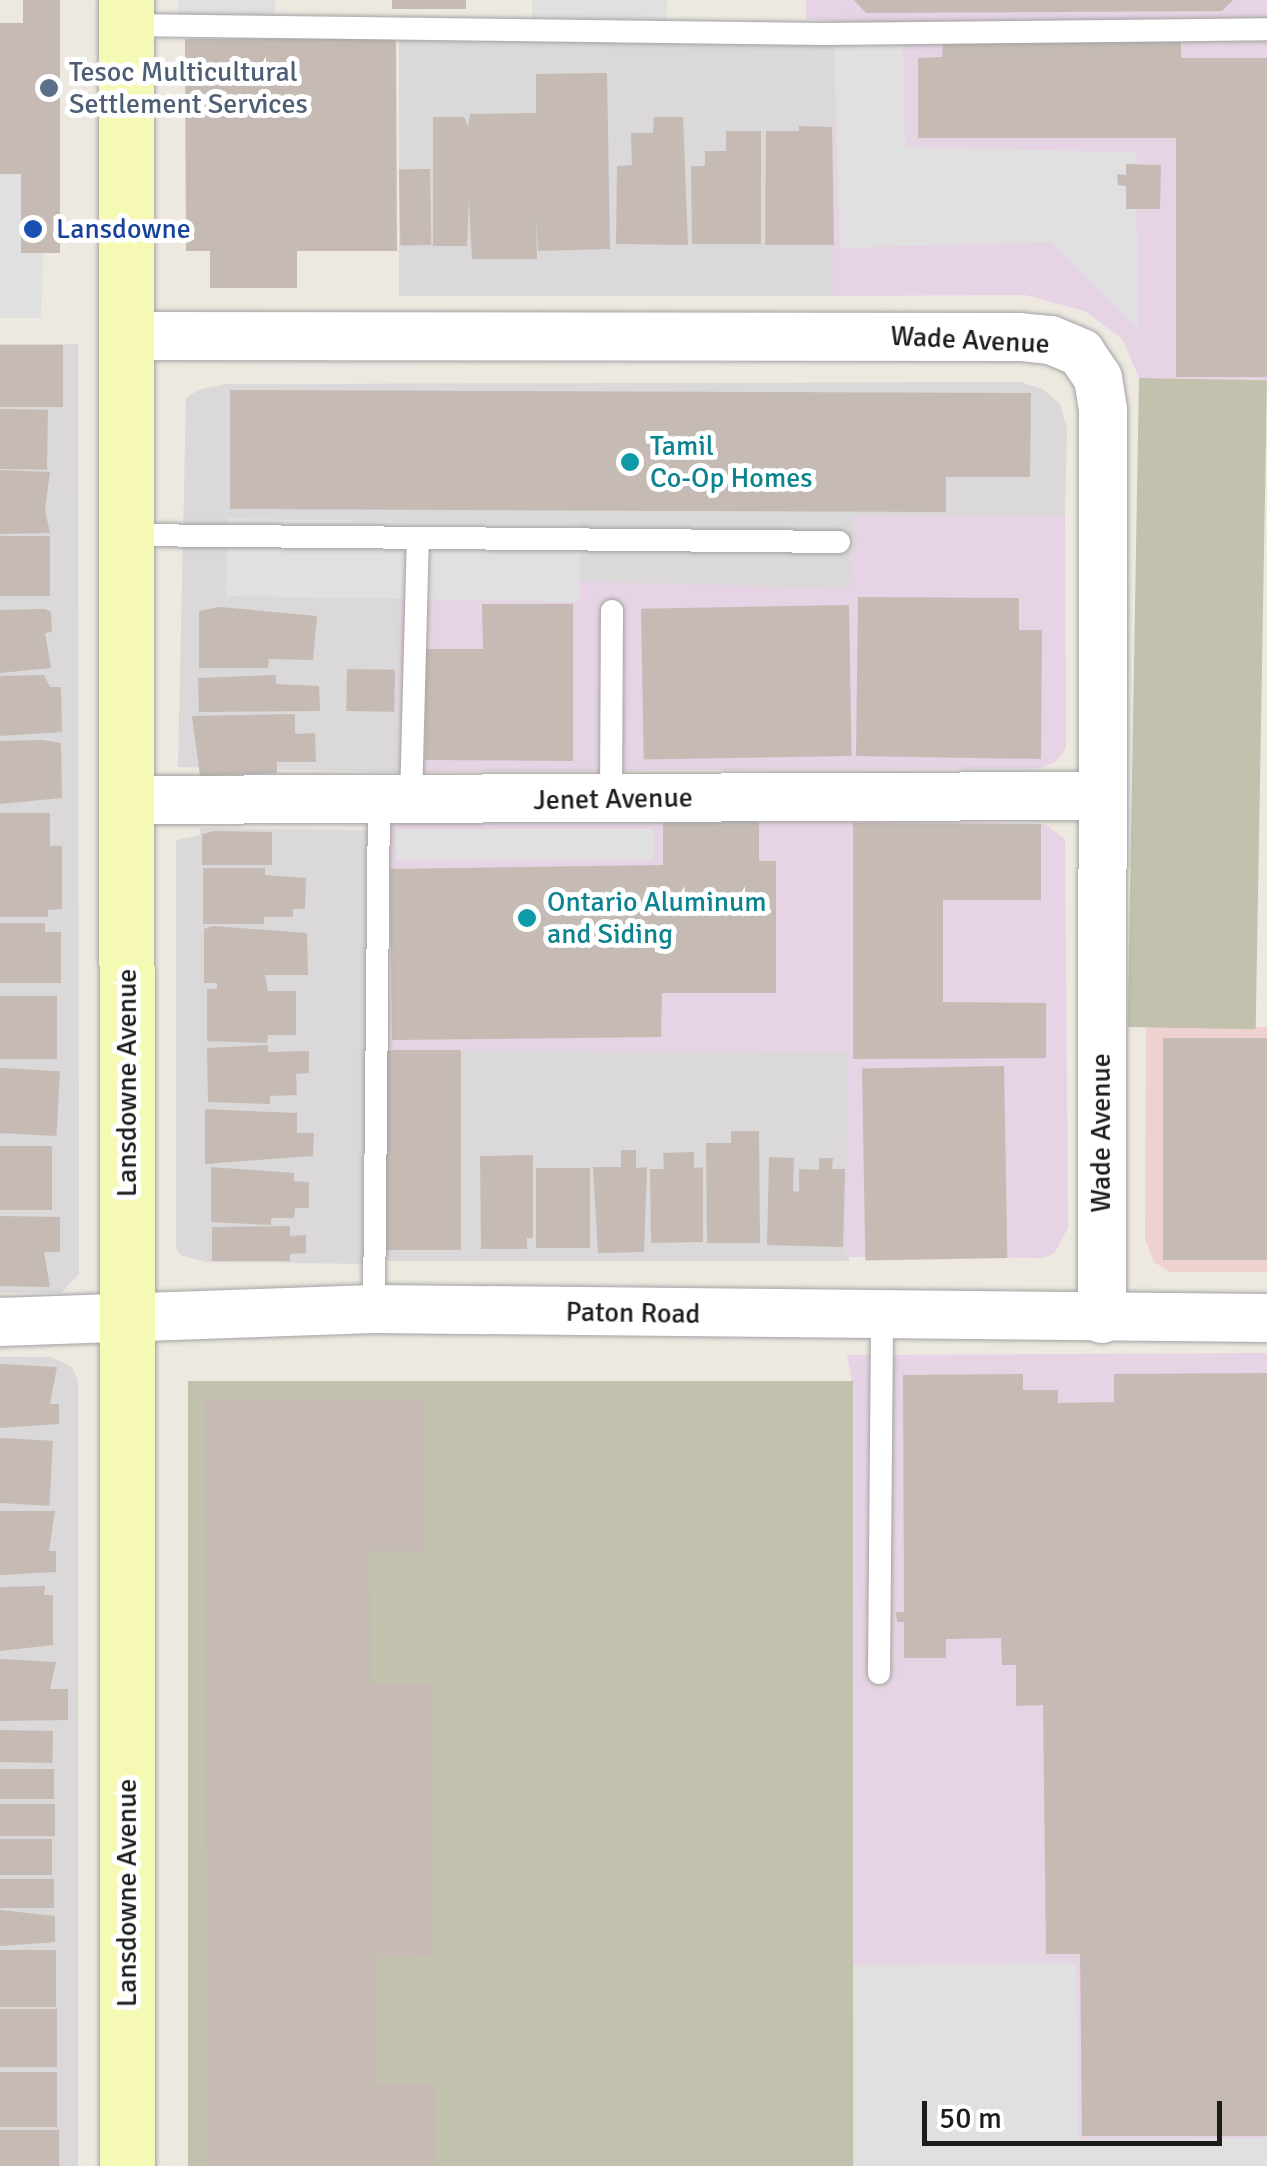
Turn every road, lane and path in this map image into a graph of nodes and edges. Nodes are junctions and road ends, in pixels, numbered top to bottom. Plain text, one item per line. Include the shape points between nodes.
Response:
1 (126, 13) edge
2 (1267, 29) edge
3 (125, 336) junction
4 (125, 535) junction
5 (418, 538) junction
6 (838, 542) dead end
7 (612, 611) dead end
8 (1100, 796) junction
9 (611, 799) junction
10 (126, 800) junction
11 (395, 801) junction
12 (374, 1309) junction
13 (128, 1316) junction
14 (882, 1316) junction
15 (1267, 1318) edge
16 (1102, 1319) junction
17 (0, 1322) edge
18 (878, 1673) dead end
19 (128, 2166) edge

1 - 2 lane via 824,34
1 - 3 street, Lansdowne Avenue
3 - 4 street, Lansdowne Avenue
3 - 8 street, Wade Avenue via 1002,337 1051,340 1081,352 1098,378 1104,411
4 - 5 lane
4 - 10 street, Lansdowne Avenue
5 - 6 lane
5 - 11 lane
7 - 9 lane
8 - 9 street, Jenet Avenue
8 - 16 street, Wade Avenue
9 - 11 street, Jenet Avenue
10 - 11 street, Jenet Avenue
10 - 13 street, Lansdowne Avenue
11 - 12 lane
12 - 13 street, Paton Road
12 - 14 street, Paton Road
13 - 17 street, Paton Road
13 - 19 street, Lansdowne Avenue
14 - 16 street, Paton Road
14 - 18 lane
15 - 16 street, Paton Road

